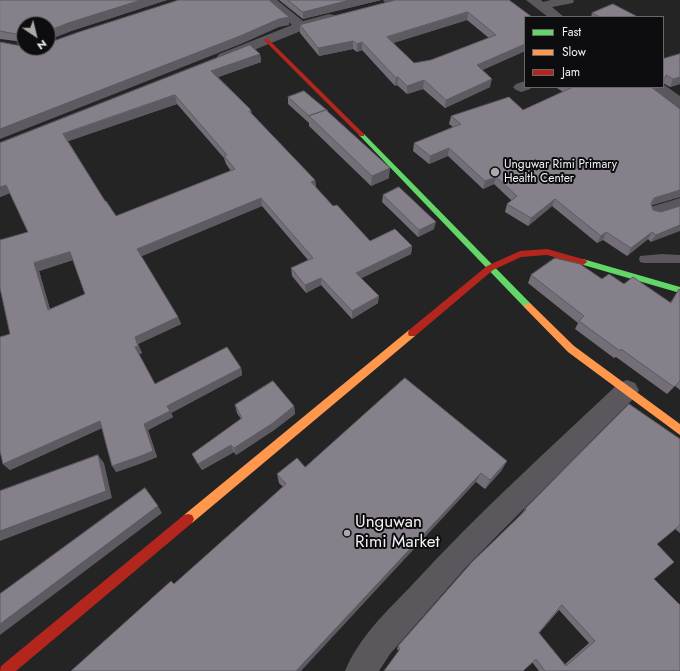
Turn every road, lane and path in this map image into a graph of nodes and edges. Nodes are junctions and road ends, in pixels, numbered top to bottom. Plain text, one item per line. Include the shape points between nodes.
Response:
1 (269, 0) edge
2 (568, 0) edge
3 (536, 3) edge
4 (342, 14) edge
5 (556, 16) edge
6 (301, 26) junction
7 (267, 40) junction
8 (213, 62) edge
9 (658, 88) edge
10 (680, 103) edge
11 (680, 204) edge
12 (658, 212) edge
13 (644, 259) dead end
14 (680, 259) edge
15 (490, 268) junction
16 (680, 290) edge
17 (627, 390) junction
18 (680, 430) edge
19 (6, 671) edge
20 (361, 671) edge

1 - 6 street
2 - 3 street
3 - 5 street
4 - 6 street
6 - 7 street
7 - 8 street
7 - 15 street via 415,188
9 - 10 street
11 - 12 street
13 - 14 lane
15 - 16 street via 520,254 547,252
15 - 17 street via 571,349
15 - 19 street
17 - 18 street
17 - 20 street via 458,555 379,643

